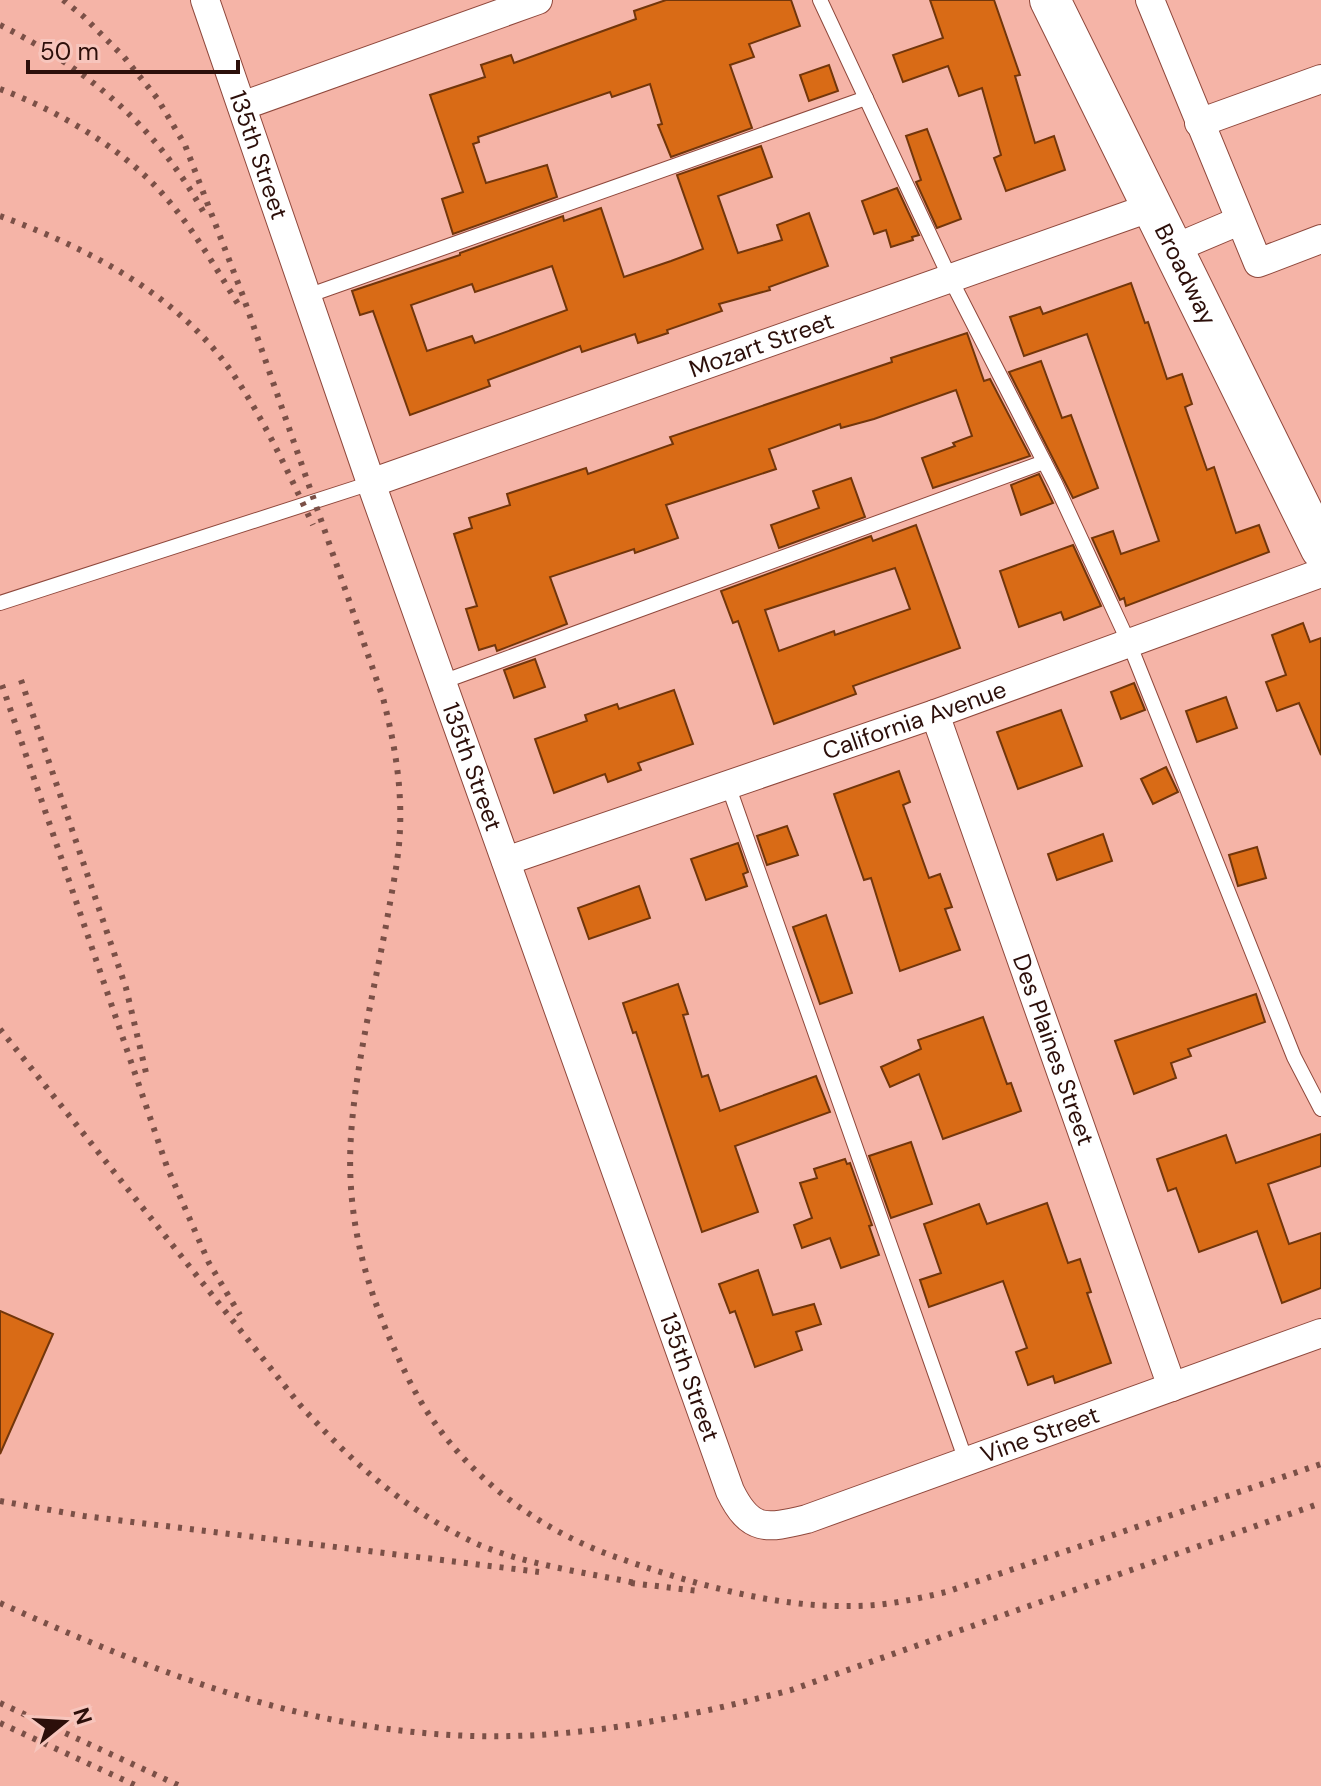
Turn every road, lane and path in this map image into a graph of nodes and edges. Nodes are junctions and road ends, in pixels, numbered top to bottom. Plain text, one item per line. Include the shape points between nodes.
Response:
1 (205, 0) edge
2 (538, 0) edge
3 (820, 0) edge
4 (1050, 0) edge
5 (1159, 3) edge
6 (1321, 79) edge
7 (866, 98) junction
8 (242, 106) junction
9 (1199, 123) junction
10 (1152, 207) junction
11 (1239, 221) junction
12 (1321, 239) edge
13 (1173, 249) junction
14 (950, 278) junction
15 (307, 296) junction
16 (1044, 462) junction
17 (371, 483) junction
18 (1321, 549) edge
19 (1321, 573) edge
20 (0, 603) edge
21 (1129, 643) junction
22 (442, 682) junction
23 (935, 714) junction
24 (728, 785) junction
25 (506, 861) junction
26 (1321, 1109) edge
27 (1321, 1333) edge
28 (1172, 1387) junction
29 (966, 1461) junction
30 (757, 1525) joint

1 - 8 street, 135th Street
2 - 8 street
3 - 7 lane
4 - 10 street, Broadway
5 - 9 street
6 - 9 street
7 - 14 lane
7 - 15 lane
8 - 15 street, 135th Street
9 - 11 street
10 - 13 street, Broadway
10 - 14 street, Mozart Street
11 - 12 street via 1258,263
11 - 13 street
13 - 18 street, Broadway
14 - 16 lane
14 - 17 street, Mozart Street
15 - 17 street, 135th Street
16 - 21 lane
16 - 22 lane
17 - 20 lane
17 - 22 street, 135th Street
19 - 21 street, California Avenue
21 - 23 street, California Avenue
21 - 26 lane via 1294,1057
22 - 25 street, 135th Street
23 - 24 street, California Avenue
23 - 28 street, Des Plaines Street
24 - 25 street, California Avenue
24 - 29 lane
25 - 30 street, 135th Street via 730,1491 740,1512
27 - 28 street, Vine Street
28 - 29 street, Vine Street
29 - 30 street, Vine Street via 807,1519 776,1527

